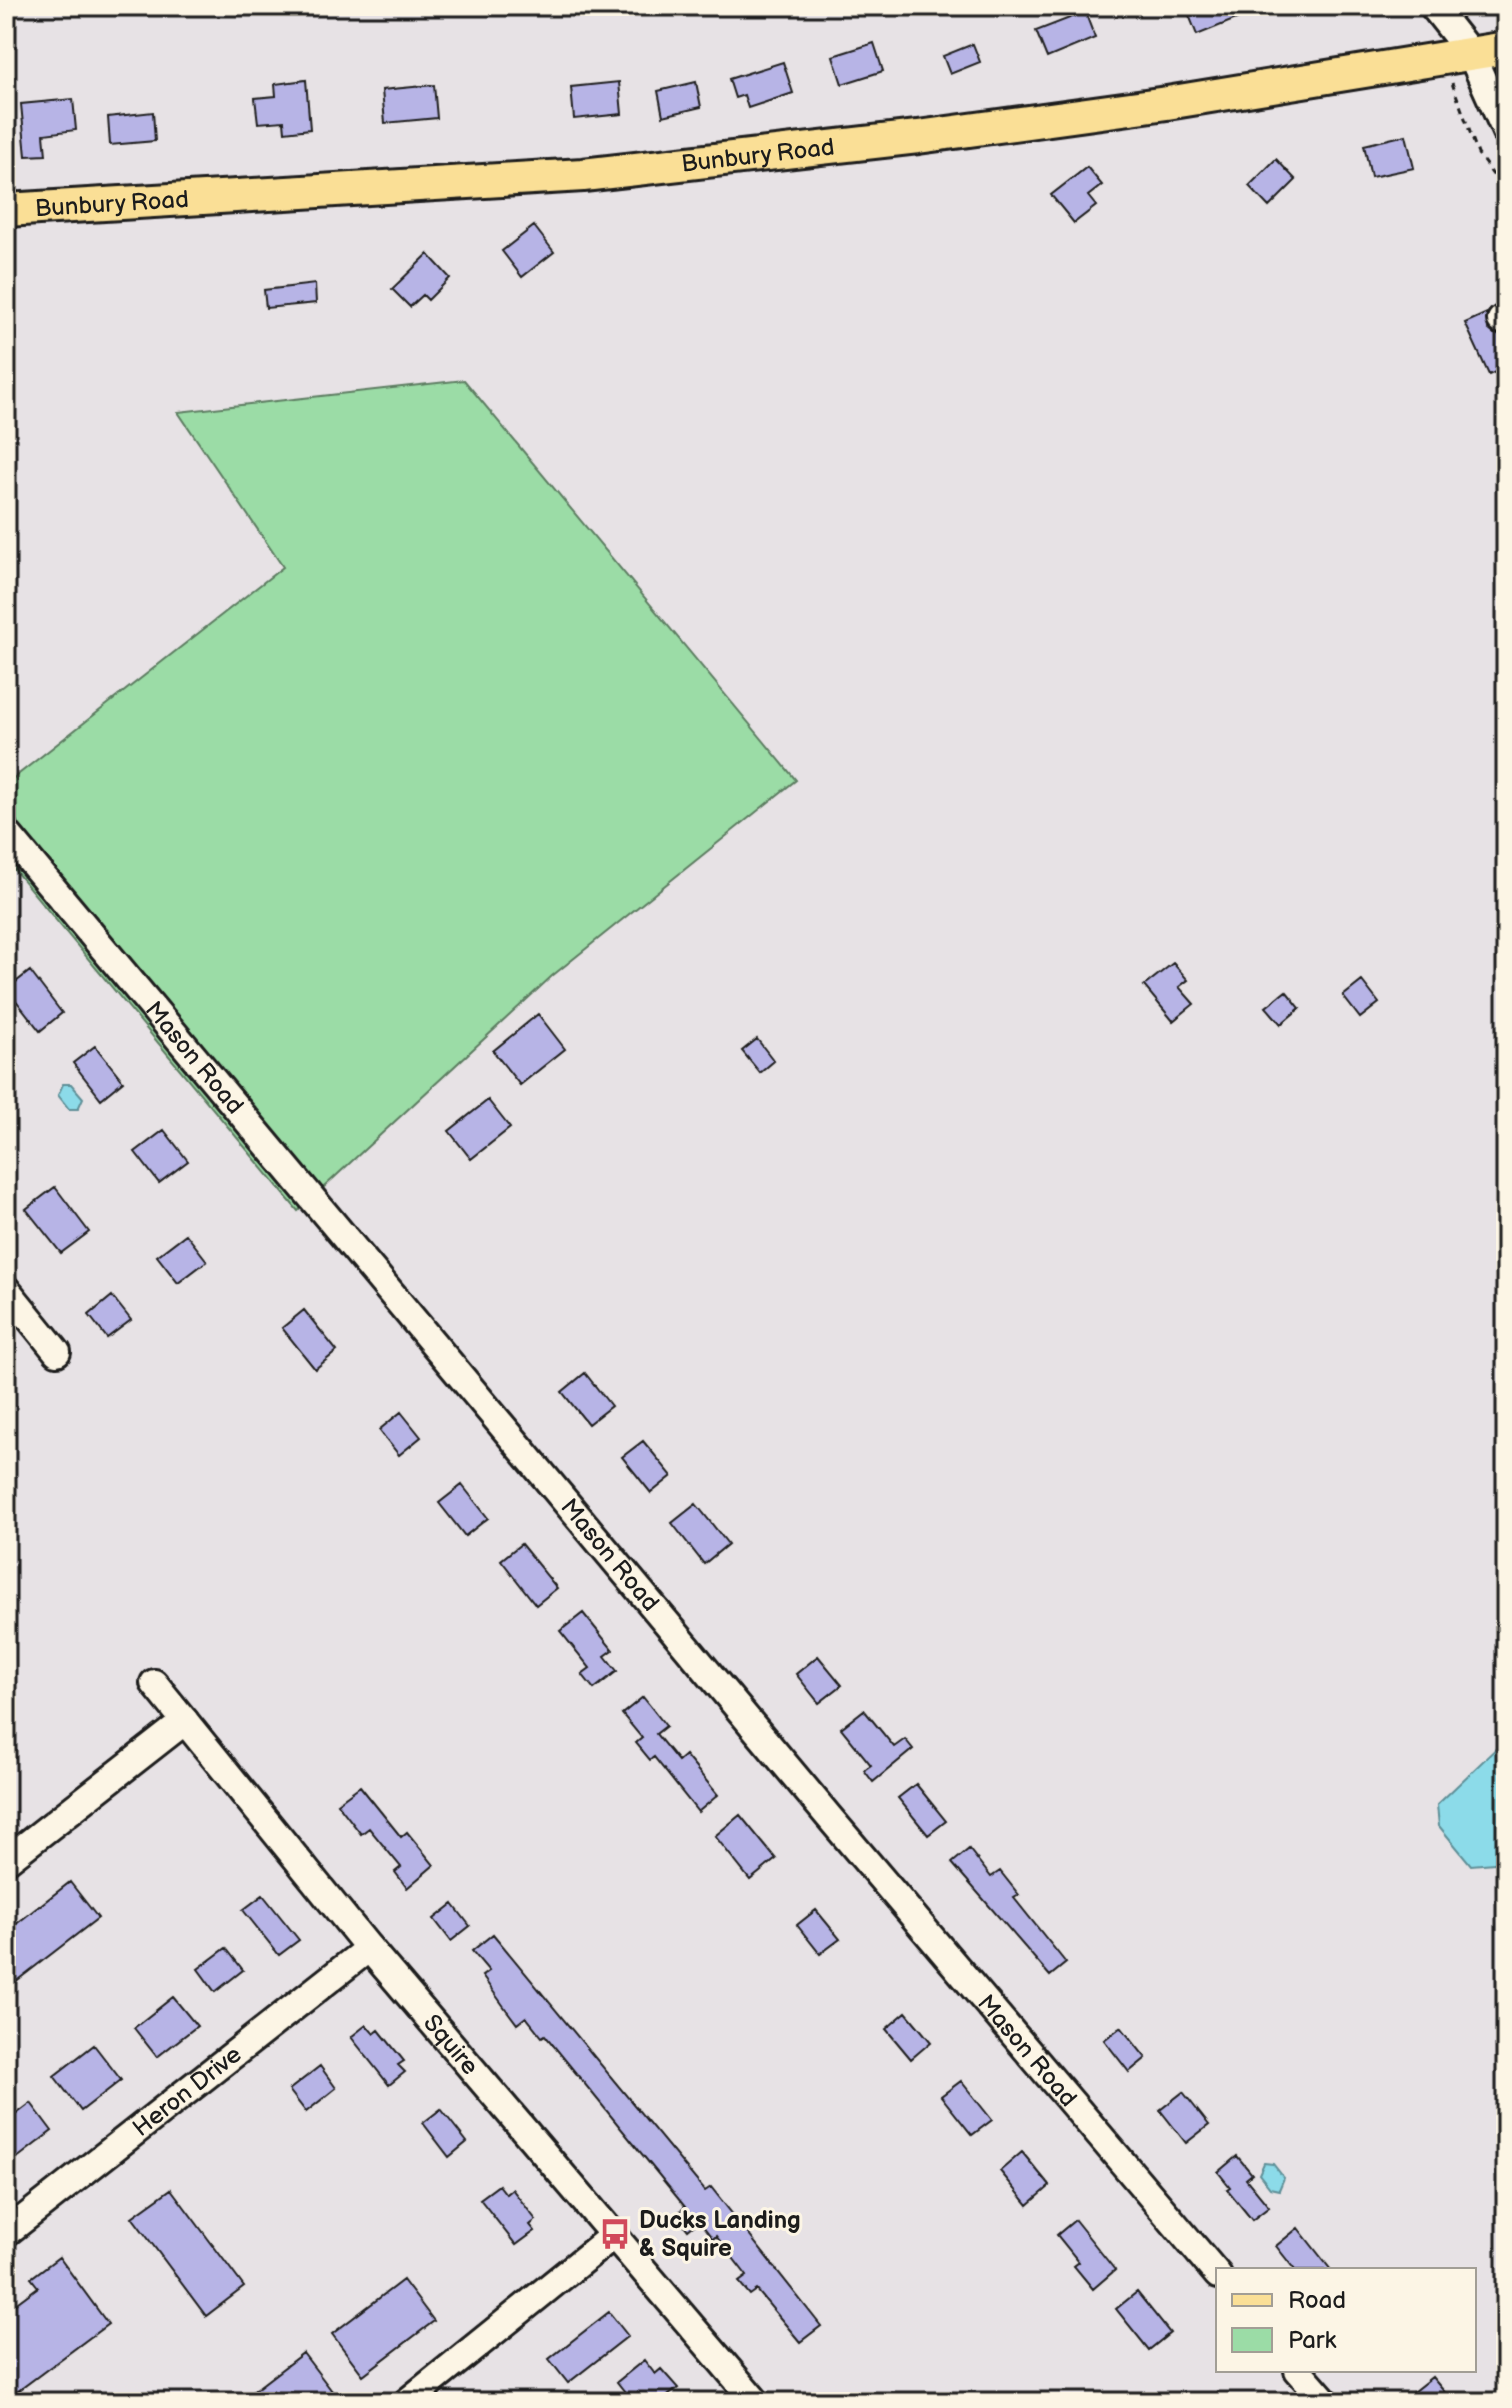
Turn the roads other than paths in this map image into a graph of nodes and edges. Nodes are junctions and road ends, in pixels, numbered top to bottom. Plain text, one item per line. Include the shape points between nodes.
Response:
1 (1433, 6) edge
2 (1506, 48) edge
3 (1458, 56) junction
4 (1506, 132) edge
5 (6, 210) edge
6 (6, 832) edge
7 (6, 1289) edge
8 (57, 1352) dead end
9 (154, 1683) dead end
10 (185, 1721) junction
11 (6, 1861) edge
12 (369, 1948) junction
13 (6, 2233) edge
14 (615, 2234) junction
15 (1216, 2273) edge
16 (1300, 2372) edge
17 (407, 2402) edge
18 (756, 2402) edge
19 (1326, 2402) edge

1 - 3 street
2 - 3 main road, Bunbury Road
3 - 4 street
3 - 5 main road, Bunbury Road via 931,136 598,173
6 - 15 street, Mason Road
7 - 8 street
9 - 10 street, Squire
10 - 11 street
10 - 12 street, Squire
12 - 13 street, Heron Drive
12 - 14 street, Squire
14 - 17 street
14 - 18 street, Squire
16 - 19 street

